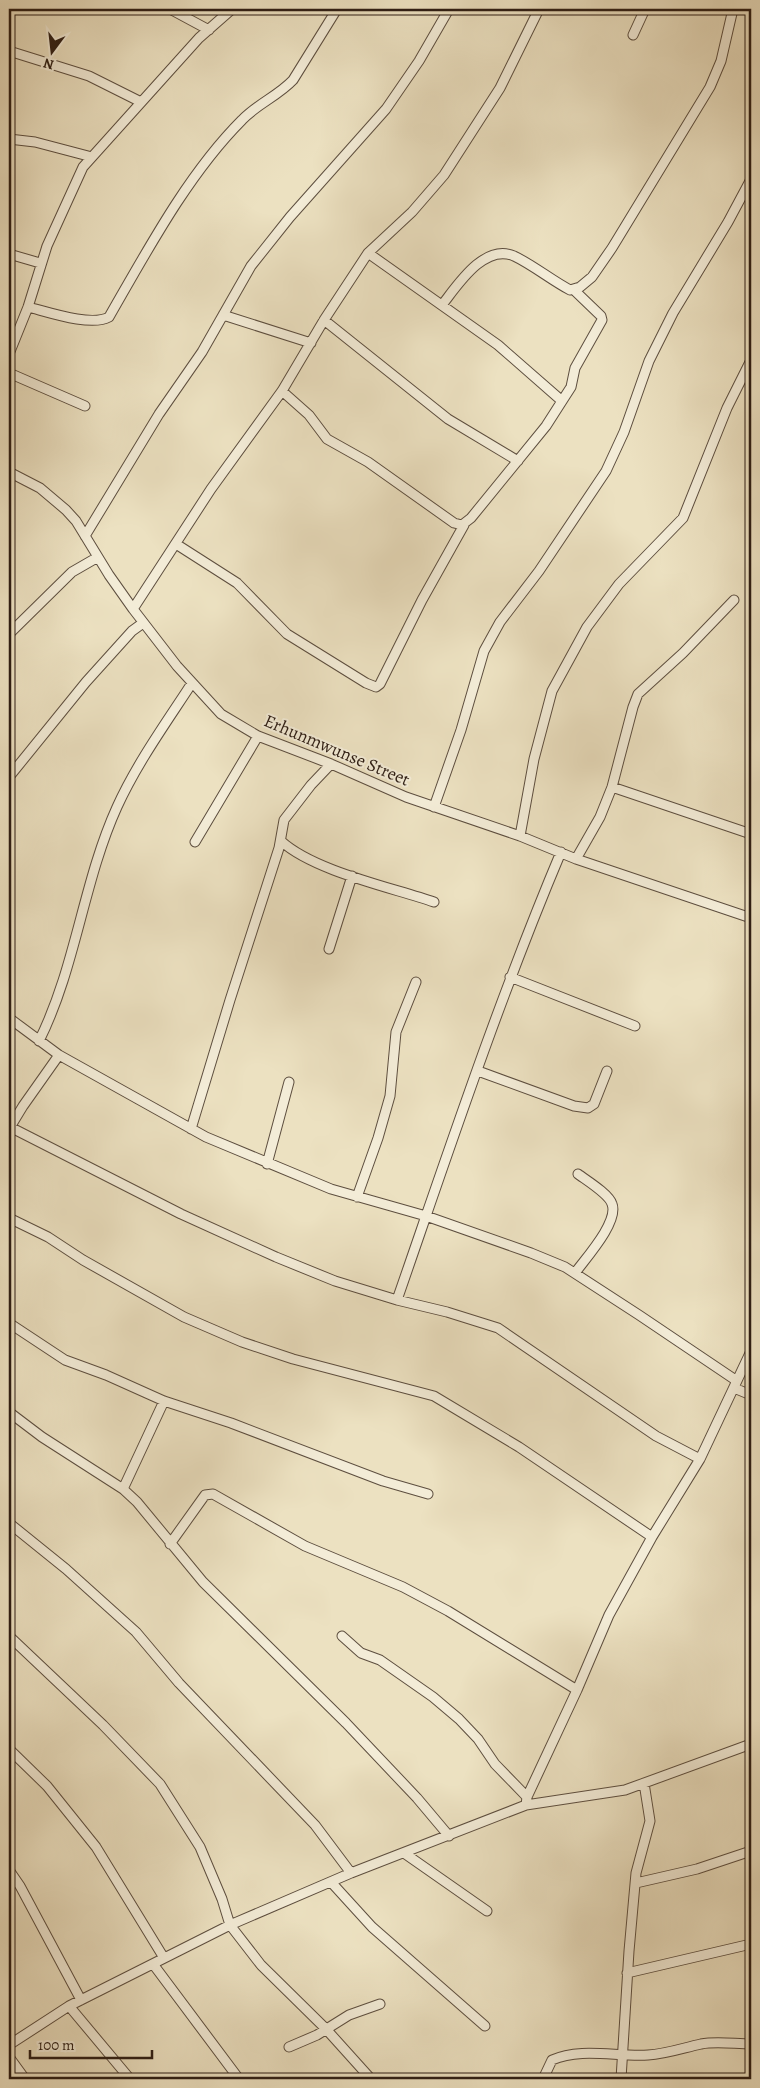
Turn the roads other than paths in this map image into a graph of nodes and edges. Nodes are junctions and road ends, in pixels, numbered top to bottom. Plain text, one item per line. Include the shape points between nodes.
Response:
1 (170, 9) edge
2 (232, 9) edge
3 (337, 9) edge
4 (449, 9) edge
5 (539, 9) edge
6 (645, 9) edge
7 (732, 9) edge
8 (209, 30) junction
9 (633, 35) dead end
10 (9, 51) edge
11 (141, 102) junction
12 (9, 139) edge
13 (92, 157) junction
14 (751, 179) edge
15 (368, 253) junction
16 (9, 254) edge
17 (40, 263) junction
18 (574, 290) junction
19 (442, 305) junction
20 (28, 307) junction
21 (222, 315) junction
22 (324, 320) junction
23 (311, 343) junction
24 (9, 354) edge
25 (751, 360) edge
26 (9, 373) edge
27 (282, 391) junction
28 (562, 401) junction
29 (85, 406) dead end
30 (518, 461) junction
31 (9, 472) edge
32 (464, 525) junction
33 (85, 536) junction
34 (176, 544) junction
35 (98, 557) junction
36 (734, 600) dead end
37 (133, 609) junction
38 (144, 623) junction
39 (9, 634) edge
40 (192, 683) junction
41 (258, 736) junction
42 (330, 764) junction
43 (9, 777) edge
44 (612, 787) junction
45 (434, 807) junction
46 (751, 834) edge
47 (520, 836) junction
48 (280, 841) junction
49 (195, 842) dead end
50 (561, 852) junction
51 (576, 859) junction
52 (352, 876) junction
53 (434, 902) dead end
54 (751, 918) edge
55 (329, 949) dead end
56 (510, 978) junction
57 (416, 982) dead end
58 (9, 1018) edge
59 (635, 1026) dead end
60 (39, 1041) junction
61 (59, 1055) junction
62 (478, 1071) junction
63 (607, 1071) dead end
64 (289, 1082) dead end
65 (9, 1128) edge
66 (191, 1129) junction
67 (268, 1164) junction
68 (578, 1174) dead end
69 (356, 1197) junction
70 (426, 1216) junction
71 (9, 1218) edge
72 (575, 1274) junction
73 (397, 1300) junction
74 (9, 1323) edge
75 (751, 1351) edge
76 (736, 1385) junction
77 (751, 1395) edge
78 (164, 1401) junction
79 (9, 1412) edge
80 (700, 1459) junction
81 (123, 1489) junction
82 (428, 1494) dead end
83 (9, 1523) edge
84 (652, 1537) junction
85 (170, 1544) junction
86 (9, 1636) edge
87 (342, 1636) dead end
88 (577, 1690) junction
89 (751, 1744) edge
90 (9, 1749) edge
91 (644, 1783) junction
92 (526, 1801) junction
93 (449, 1836) junction
94 (751, 1851) edge
95 (404, 1853) junction
96 (10, 1872) edge
97 (351, 1873) junction
98 (330, 1882) junction
99 (636, 1883) junction
100 (487, 1911) dead end
101 (230, 1925) junction
102 (751, 1944) edge
103 (164, 1958) junction
104 (153, 1964) junction
105 (627, 1973) junction
106 (81, 2000) junction
107 (380, 2004) dead end
108 (69, 2006) junction
109 (485, 2026) dead end
110 (326, 2029) junction
111 (10, 2042) edge
112 (751, 2044) edge
113 (289, 2048) dead end
114 (622, 2055) junction
115 (9, 2057) edge
116 (25, 2079) edge
117 (130, 2079) edge
118 (239, 2079) edge
119 (371, 2079) edge
120 (543, 2079) edge
121 (621, 2079) edge

1 - 8 street
2 - 8 street
3 - 20 street via 293,80 242,120 206,161 178,200 109,316 90,321
4 - 21 street via 386,109 290,216 256,259
5 - 15 street via 500,88 444,175 412,212
6 - 9 street
7 - 18 street via 720,61 710,87 612,248 592,277
8 - 11 street
10 - 11 street via 90,76
11 - 13 street
12 - 13 street via 35,142
13 - 17 street via 75,183
14 - 45 street via 672,313 649,360 606,472 500,622 484,651
15 - 19 street
15 - 22 street
16 - 17 street
17 - 20 street
18 - 19 street via 513,255 501,253 470,269
18 - 28 street via 602,320 575,368 571,387
19 - 28 street via 498,345
20 - 24 street
21 - 23 street
21 - 33 street
22 - 23 street
22 - 30 street via 448,419
23 - 27 street
25 - 47 street via 727,408 683,518 614,591 587,627 552,691 530,774
26 - 29 street
27 - 32 street via 309,415 328,439 368,462 454,523
27 - 34 street
28 - 30 street
30 - 32 street
31 - 33 street, Erhunmwunse Street via 40,488 66,510
32 - 34 street via 376,687 287,634 237,583
33 - 35 street, Erhunmwunse Street
34 - 37 street
35 - 37 street, Erhunmwunse Street
35 - 39 street via 72,572
36 - 44 street via 638,694
37 - 38 street, Erhunmwunse Street
38 - 40 street, Erhunmwunse Street
38 - 43 street via 132,631 86,682
40 - 41 street, Erhunmwunse Street via 221,714
40 - 60 street via 117,806 98,858 64,981
41 - 42 street, Erhunmwunse Street
41 - 49 street
42 - 45 street, Erhunmwunse Street
42 - 48 street via 284,820
44 - 46 street
44 - 51 street via 600,817
45 - 47 street, Erhunmwunse Street
47 - 50 street, Erhunmwunse Street
48 - 52 street via 316,863
48 - 66 street
50 - 51 street, Erhunmwunse Street
50 - 56 street
51 - 54 street, Erhunmwunse Street
52 - 53 street
52 - 55 street
56 - 59 street
56 - 62 street
57 - 69 street via 396,1032 390,1096
58 - 60 street
60 - 61 street
61 - 65 street
61 - 66 street
62 - 63 street via 588,1108 594,1104
62 - 70 street
64 - 67 street
65 - 73 street via 259,1250 335,1281
66 - 67 street
67 - 69 street
68 - 72 street via 606,1196 612,1204 613,1214 605,1232
69 - 70 street
70 - 72 street via 531,1253
70 - 73 street
71 - 84 street via 48,1237 184,1317 242,1342 293,1359 434,1396 519,1447
72 - 76 street
73 - 80 street via 498,1328 656,1436
74 - 78 street via 65,1360
75 - 76 street
76 - 77 street
76 - 80 street
78 - 81 street
78 - 82 street via 383,1481
79 - 81 street
80 - 84 street
81 - 85 street
83 - 97 street via 136,1632 178,1683 315,1825
84 - 88 street via 609,1616
85 - 88 street via 205,1495 213,1494 305,1546 411,1591
85 - 93 street via 202,1582 346,1723
86 - 101 street via 103,1724 160,1784 200,1847
87 - 92 street via 361,1653 380,1660 433,1697 459,1719
88 - 92 street
89 - 91 street
90 - 103 street via 48,1786 96,1848
91 - 92 street via 625,1790
91 - 99 street via 650,1821
92 - 93 street
93 - 95 street
94 - 99 street via 697,1869
95 - 97 street
95 - 100 street
96 - 106 street
97 - 98 street
98 - 101 street
98 - 109 street via 372,1927
99 - 105 street
101 - 103 street
101 - 110 street via 261,1965
102 - 105 street
103 - 104 street
104 - 106 street
104 - 118 street
105 - 114 street
106 - 108 street
107 - 110 street via 349,2015
108 - 111 street
108 - 117 street
110 - 113 street
110 - 119 street
112 - 114 street via 703,2044 664,2053
114 - 120 street via 561,2056 552,2060
114 - 121 street
115 - 116 street

